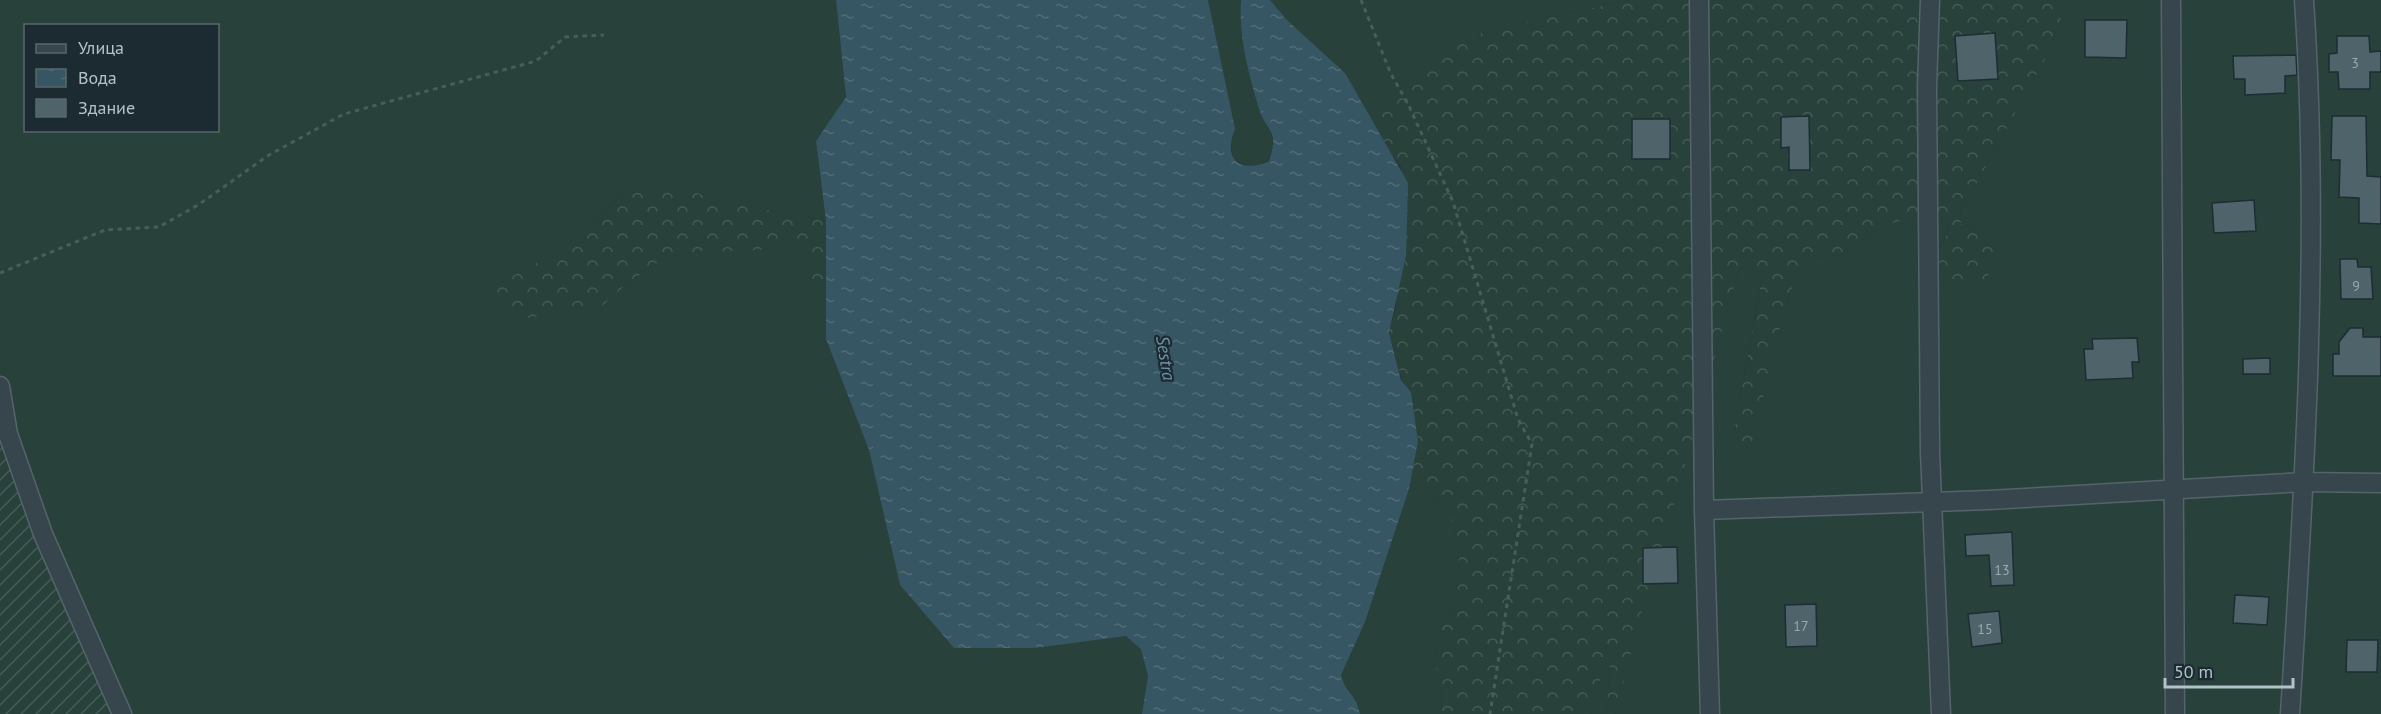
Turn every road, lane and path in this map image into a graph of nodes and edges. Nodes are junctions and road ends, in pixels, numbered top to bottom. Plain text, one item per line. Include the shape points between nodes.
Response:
1 (1361, 0) edge
2 (1700, 0) edge
3 (1929, 0) edge
4 (2171, 0) edge
5 (2304, 0) edge
6 (604, 35) dead end
7 (0, 273) edge
8 (0, 386) edge
9 (2304, 482) junction
10 (2381, 483) edge
11 (2175, 491) junction
12 (1931, 502) junction
13 (1704, 510) junction
14 (122, 714) edge
15 (1490, 714) edge
16 (1710, 714) edge
17 (1941, 714) edge
18 (2175, 714) edge
19 (2290, 714) edge

1 - 15 path via 1391,74 1453,202 1518,419 1532,444
2 - 13 street
3 - 12 street
4 - 11 street
5 - 9 street via 2310,186
6 - 7 path via 565,37 536,61 344,114 269,155 159,227 105,230
8 - 14 street via 8,434 43,534
9 - 10 street
9 - 11 street
9 - 19 street
11 - 12 street
11 - 18 street
12 - 13 street
12 - 17 street
13 - 16 street

